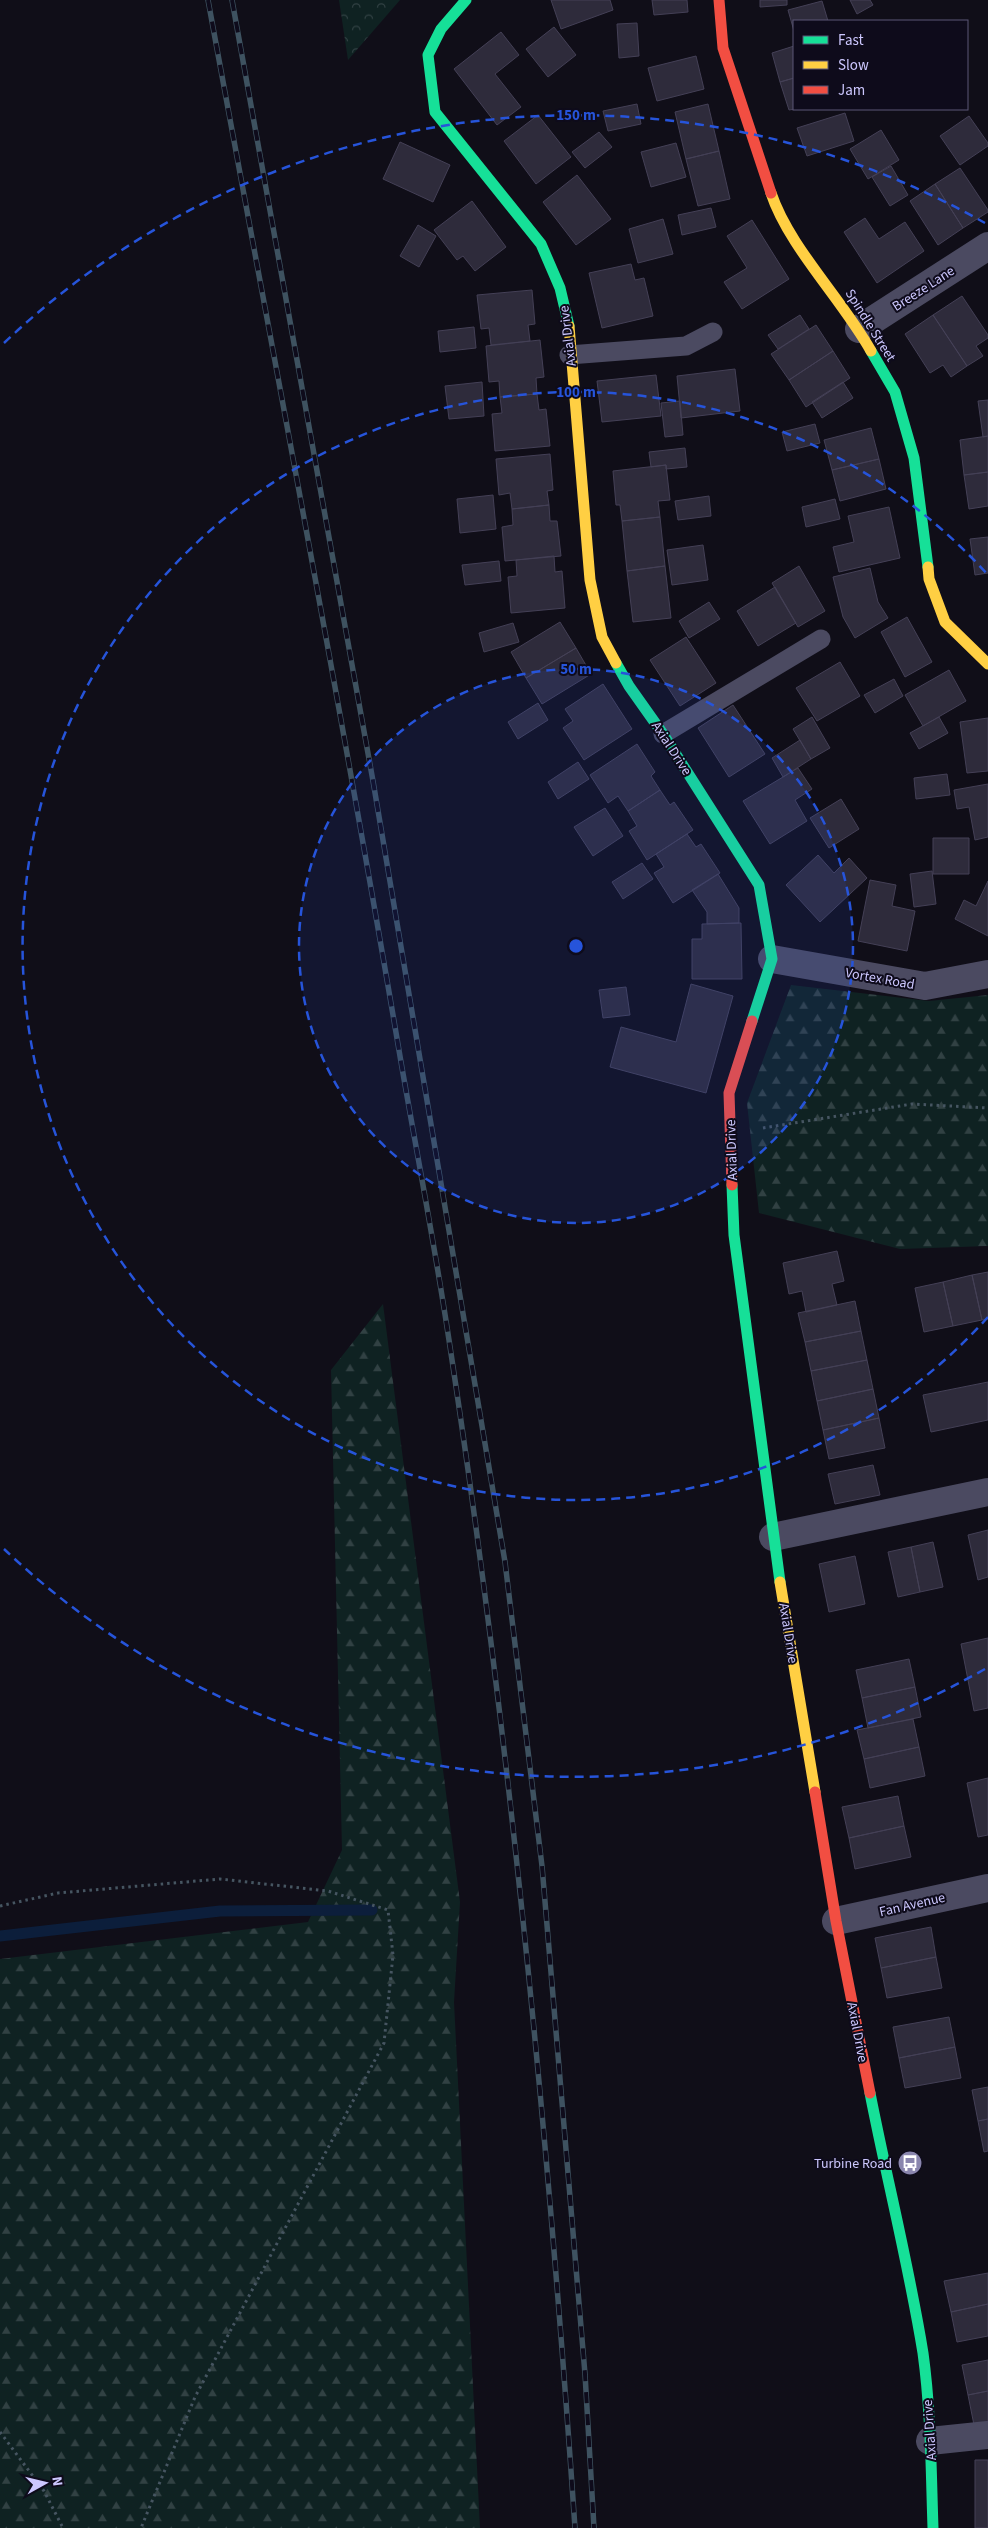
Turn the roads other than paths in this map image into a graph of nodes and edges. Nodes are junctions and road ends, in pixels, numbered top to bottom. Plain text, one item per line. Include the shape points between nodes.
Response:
1 (466, 0) edge
2 (719, 0) edge
3 (988, 246) edge
4 (859, 329) junction
5 (713, 332) dead end
6 (569, 355) junction
7 (821, 639) dead end
8 (988, 664) edge
9 (663, 734) junction
10 (772, 959) junction
11 (988, 974) edge
12 (988, 1492) edge
13 (773, 1537) junction
14 (988, 1888) edge
15 (836, 1922) junction
16 (988, 2435) edge
17 (930, 2441) junction
18 (933, 2528) edge

1 - 6 street, Axial Drive via 441,29 428,55 435,112 540,244 560,288 568,319
2 - 4 street, Spindle Street via 723,48 780,217
3 - 4 street, Breeze Lane
4 - 8 street, Spindle Street via 895,392 914,458 929,579 945,622
5 - 6 lane via 686,346
6 - 9 street, Axial Drive via 590,580 602,637 629,686
7 - 9 lane
9 - 10 street, Axial Drive via 759,885
10 - 11 street, Vortex Road via 925,986
10 - 13 street, Axial Drive via 730,1092 734,1235
12 - 13 street
13 - 15 street, Axial Drive
14 - 15 street, Fan Avenue
15 - 17 street, Axial Drive via 909,2270 923,2356
16 - 17 street
17 - 18 street, Axial Drive

